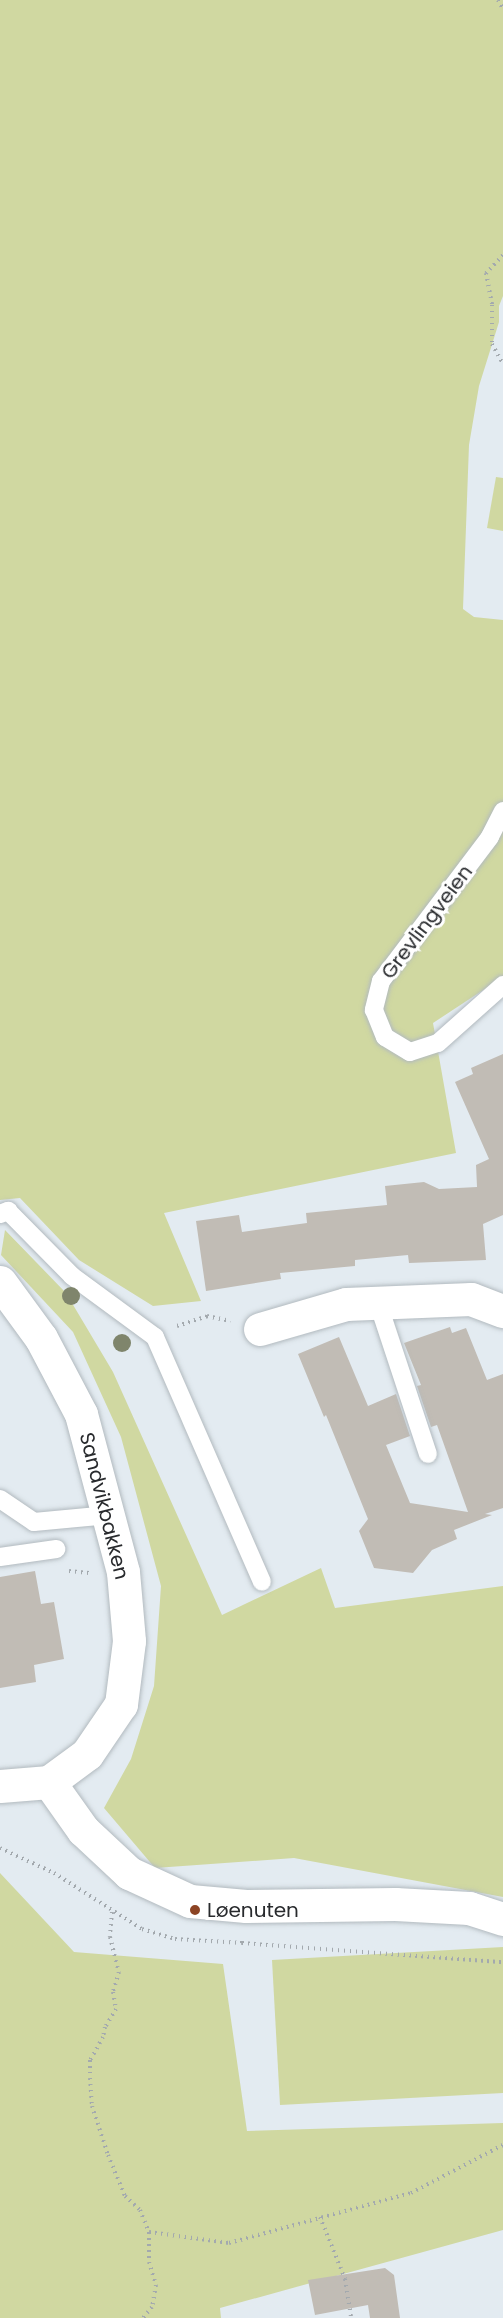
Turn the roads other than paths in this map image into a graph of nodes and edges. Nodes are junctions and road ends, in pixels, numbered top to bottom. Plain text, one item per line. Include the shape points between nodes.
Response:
1 (503, 811) edge
2 (503, 985) edge
3 (0, 1215) edge
4 (0, 1282) edge
5 (378, 1303) junction
6 (503, 1311) edge
7 (260, 1329) road end
8 (428, 1454) dead end
9 (0, 1498) edge
10 (109, 1515) junction
11 (56, 1550) dead end
12 (0, 1557) edge
13 (262, 1582) dead end
14 (49, 1782) junction
15 (0, 1786) edge
16 (503, 1918) edge

1 - 2 lane, Grevlingveien via 490,837 381,981 375,1010 385,1037 410,1052 438,1043
3 - 13 lane via 8,1211 72,1276 154,1337
4 - 10 street, Sandvikbakken via 41,1338 81,1414
5 - 6 street via 471,1299
5 - 7 street via 346,1304
5 - 8 lane
9 - 10 lane via 34,1522
10 - 14 street, Sandvikbakken via 123,1572 129,1641 121,1704 87,1754
11 - 12 lane
14 - 15 street
14 - 16 street via 84,1830 129,1873 190,1901 246,1906 395,1904 469,1908

